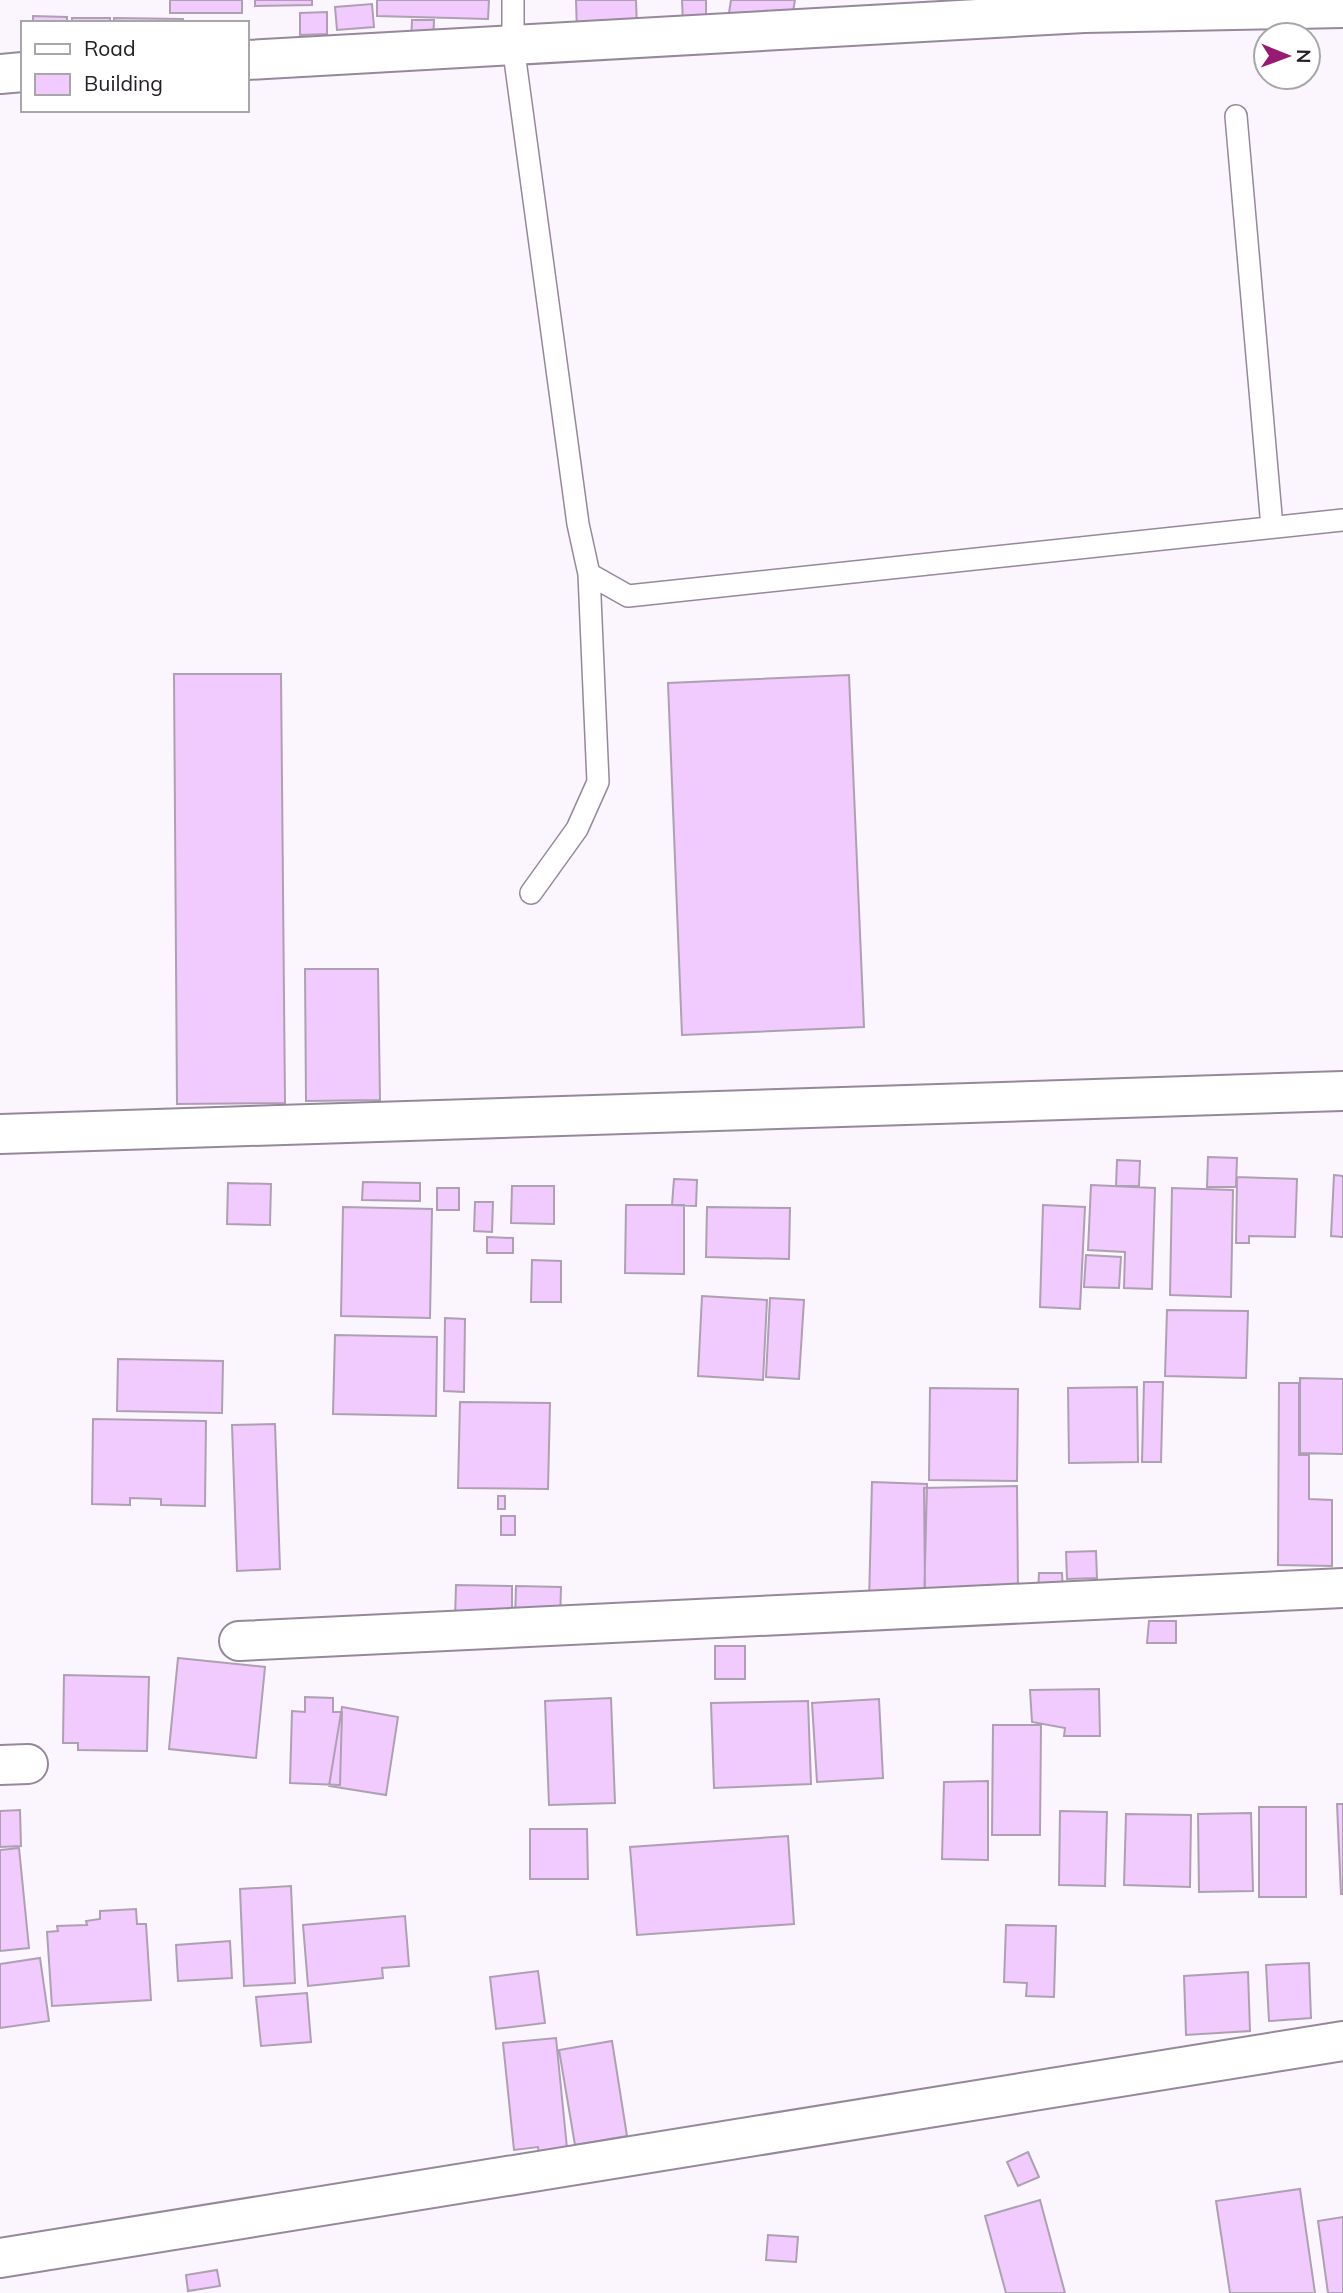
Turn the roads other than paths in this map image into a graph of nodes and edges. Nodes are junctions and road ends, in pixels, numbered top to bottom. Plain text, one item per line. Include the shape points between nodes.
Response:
1 (513, 0) edge
2 (1084, 7) edge
3 (1343, 8) edge
4 (513, 45) junction
5 (248, 60) edge
6 (21, 72) edge
7 (0, 74) edge
8 (1236, 116) dead end
9 (1343, 520) edge
10 (1272, 527) junction
11 (589, 574) junction
12 (531, 893) dead end
13 (1343, 1091) edge
14 (0, 1133) edge
15 (1343, 1588) edge
16 (239, 1641) dead end
17 (1343, 2041) edge
18 (0, 2258) edge

1 - 4 lane
2 - 3 street
2 - 4 street
4 - 5 street
4 - 11 lane via 578,524
6 - 7 street
8 - 10 lane
9 - 10 lane
10 - 11 lane via 628,596
11 - 12 lane via 598,782 577,829
13 - 14 street
15 - 16 street
17 - 18 street

